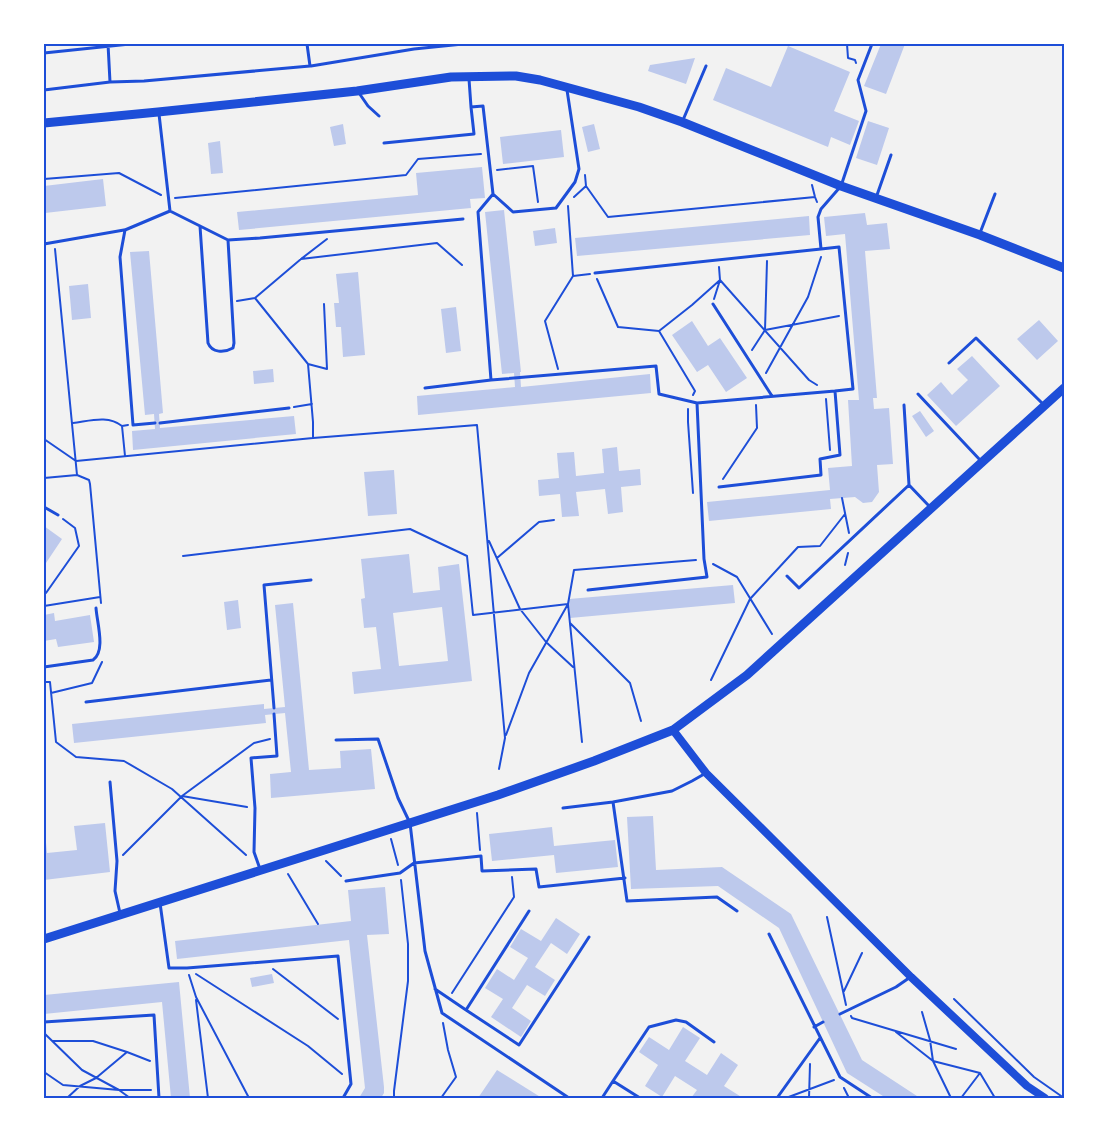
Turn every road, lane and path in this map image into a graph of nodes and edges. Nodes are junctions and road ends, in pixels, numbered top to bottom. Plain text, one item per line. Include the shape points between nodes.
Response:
1 (130, 44) edge
2 (307, 44) edge
3 (464, 44) edge
4 (848, 44) edge
5 (872, 44) edge
6 (108, 45) edge
7 (44, 53) edge
8 (310, 66) junction
9 (706, 66) dead end
10 (860, 73) junction
11 (469, 77) junction
12 (110, 82) junction
13 (566, 86) junction
14 (44, 90) edge
15 (357, 91) junction
16 (471, 107) junction
17 (158, 112) junction
18 (379, 116) dead end
19 (682, 122) junction
20 (44, 123) edge
21 (384, 143) dead end
22 (489, 154) junction
23 (891, 154) dead end
24 (491, 170) junction
25 (585, 175) dead end
26 (44, 180) edge
27 (812, 184) dead end
28 (586, 186) junction
29 (841, 186) junction
30 (493, 194) junction
31 (995, 194) dead end
32 (815, 197) junction
33 (169, 199) junction
34 (875, 199) junction
35 (538, 209) junction
36 (821, 209) junction
37 (170, 211) junction
38 (463, 219) dead end
39 (200, 226) junction
40 (125, 230) junction
41 (336, 231) junction
42 (980, 235) junction
43 (228, 240) junction
44 (54, 243) junction
45 (44, 244) edge
46 (823, 249) junction
47 (767, 255) junction
48 (301, 259) junction
49 (719, 260) junction
50 (462, 265) dead end
51 (1065, 268) edge
52 (595, 273) junction
53 (573, 276) junction
54 (255, 298) junction
55 (231, 302) junction
56 (324, 304) dead end
57 (713, 304) dead end
58 (846, 315) junction
59 (792, 325) junction
60 (765, 330) junction
61 (658, 331) dead end
62 (780, 347) junction
63 (747, 357) junction
64 (949, 363) dead end
65 (308, 364) junction
66 (560, 375) junction
67 (491, 380) junction
68 (762, 380) junction
69 (425, 388) dead end
70 (1065, 388) edge
71 (835, 391) junction
72 (825, 392) junction
73 (918, 394) dead end
74 (772, 396) junction
75 (756, 398) junction
76 (697, 403) junction
77 (312, 404) junction
78 (904, 405) dead end
79 (1044, 406) junction
80 (289, 408) joint
81 (72, 423) junction
82 (133, 425) junction
83 (122, 426) junction
84 (313, 438) junction
85 (44, 439) edge
86 (125, 456) junction
87 (831, 457) junction
88 (76, 461) junction
89 (982, 462) junction
90 (77, 475) junction
91 (44, 478) edge
92 (909, 485) junction
93 (719, 487) joint
94 (842, 498) dead end
95 (44, 507) edge
96 (931, 508) junction
97 (845, 514) junction
98 (58, 515) joint
99 (554, 520) dead end
100 (487, 539) junction
101 (851, 540) junction
102 (183, 556) dead end
103 (497, 558) junction
104 (704, 559) junction
105 (845, 565) dead end
106 (788, 576) dead end
107 (311, 580) dead end
108 (588, 590) dead end
109 (44, 593) edge
110 (100, 597) junction
111 (750, 599) junction
112 (568, 604) junction
113 (44, 606) edge
114 (96, 608) dead end
115 (102, 609) dead end
116 (520, 609) junction
117 (494, 612) junction
118 (570, 623) junction
119 (772, 634) dead end
120 (546, 642) junction
121 (106, 654) dead end
122 (44, 667) edge
123 (574, 668) junction
124 (271, 680) junction
125 (711, 680) dead end
126 (44, 682) edge
127 (51, 693) junction
128 (86, 702) dead end
129 (274, 708) dead end
130 (274, 714) dead end
131 (641, 721) dead end
132 (673, 730) junction
133 (276, 738) junction
134 (505, 738) junction
135 (336, 740) dead end
136 (582, 742) dead end
137 (499, 770) dead end
138 (706, 773) junction
139 (110, 782) dead end
140 (182, 796) junction
141 (613, 802) junction
142 (255, 808) junction
143 (563, 808) dead end
144 (477, 813) dead end
145 (410, 823) junction
146 (389, 830) junction
147 (246, 855) dead end
148 (481, 856) junction
149 (117, 861) junction
150 (326, 861) dead end
151 (414, 863) junction
152 (511, 870) junction
153 (261, 871) junction
154 (400, 873) junction
155 (288, 874) dead end
156 (625, 878) junction
157 (346, 881) joint
158 (160, 902) junction
159 (737, 910) dead end
160 (529, 911) dead end
161 (121, 915) junction
162 (318, 924) dead end
163 (769, 934) dead end
164 (589, 937) dead end
165 (44, 939) edge
166 (862, 953) dead end
167 (264, 962) junction
168 (187, 968) junction
169 (911, 977) junction
170 (435, 989) junction
171 (843, 993) dead end
172 (196, 997) junction
173 (449, 998) junction
174 (954, 999) dead end
175 (466, 1010) junction
176 (922, 1012) dead end
177 (442, 1013) junction
178 (840, 1014) dead end
179 (44, 1022) edge
180 (823, 1022) dead end
181 (345, 1024) junction
182 (814, 1027) junction
183 (893, 1030) dead end
184 (44, 1033) edge
185 (820, 1038) junction
186 (52, 1041) junction
187 (714, 1042) dead end
188 (127, 1052) junction
189 (810, 1052) junction
190 (933, 1061) junction
191 (157, 1064) junction
192 (44, 1072) edge
193 (980, 1073) junction
194 (840, 1077) junction
195 (96, 1078) junction
196 (614, 1081) junction
197 (351, 1082) junction
198 (80, 1086) junction
199 (809, 1089) junction
200 (119, 1090) junction
201 (159, 1091) junction
202 (67, 1098) edge
203 (130, 1098) edge
204 (159, 1098) edge
205 (208, 1098) edge
206 (249, 1098) edge
207 (343, 1098) edge
208 (394, 1098) edge
209 (441, 1098) edge
210 (569, 1098) edge
211 (602, 1098) edge
212 (640, 1098) edge
213 (777, 1098) edge
214 (783, 1098) edge
215 (809, 1098) edge
216 (849, 1098) edge
217 (872, 1098) edge
218 (951, 1098) edge
219 (961, 1098) edge
220 (995, 1098) edge
221 (1045, 1098) edge
222 (1065, 1098) edge

1 - 6 lane
2 - 8 lane
3 - 8 lane
4 - 10 path via 848,57 855,60
5 - 10 lane
6 - 7 lane
6 - 12 lane
8 - 12 lane
9 - 19 lane
10 - 29 lane via 858,80 866,111
11 - 13 main road via 516,76
11 - 15 main road
11 - 16 lane
12 - 14 lane
13 - 19 main road
13 - 35 lane via 579,169 575,182 556,208
15 - 17 main road
15 - 18 lane
16 - 21 lane via 474,134
16 - 22 lane via 483,106
17 - 20 main road
17 - 33 lane
19 - 29 main road
22 - 24 lane
22 - 33 path via 418,159 406,175
23 - 34 lane
24 - 30 lane
24 - 35 path via 533,166
25 - 28 path
26 - 33 path via 118,173
27 - 32 path
28 - 32 path via 608,217
28 - 53 path via 568,202
29 - 34 main road
29 - 36 lane
30 - 35 lane via 513,212
30 - 67 lane via 478,212
31 - 42 lane
32 - 36 path
33 - 37 lane
34 - 42 main road
36 - 46 lane via 818,218
37 - 39 lane
37 - 40 lane
38 - 41 lane
39 - 43 lane
39 - 55 lane via 208,343 216,351 233,348
40 - 44 lane
40 - 82 lane via 120,257
41 - 43 lane
41 - 48 path
42 - 51 main road
43 - 55 lane
44 - 45 lane
44 - 81 path
46 - 47 lane
46 - 58 lane via 839,247
46 - 59 path via 808,297
47 - 49 lane
47 - 60 path
48 - 50 path via 437,243
48 - 54 path
49 - 52 lane
49 - 60 path via 720,280
52 - 53 path
52 - 61 path via 618,327
53 - 66 path via 545,321
54 - 55 path
54 - 65 path
56 - 65 path via 327,369
57 - 63 lane
58 - 59 path
58 - 71 lane via 853,389
59 - 60 path
59 - 62 path
60 - 62 path
60 - 63 path
62 - 68 path
62 - 72 path
63 - 68 lane
64 - 79 lane via 976,338
65 - 77 path
66 - 67 lane
66 - 76 lane via 656,366 659,394
67 - 69 lane
68 - 74 lane
70 - 79 main road
71 - 72 lane
71 - 87 lane via 840,455
72 - 74 lane
72 - 87 path
73 - 89 lane
74 - 75 lane
75 - 76 lane
75 - 93 path via 757,428
76 - 104 lane
77 - 80 path
77 - 84 path
78 - 92 lane
79 - 89 main road
80 - 82 lane
81 - 83 path via 107,419
81 - 88 path
82 - 83 path
83 - 86 path
84 - 86 path
84 - 100 path via 477,425
85 - 88 path
86 - 88 path
87 - 93 lane via 820,459 820,475
88 - 90 path
89 - 96 main road
90 - 91 path
90 - 110 path via 90,484
92 - 96 lane
92 - 101 lane
94 - 97 path
95 - 98 lane
96 - 132 main road via 747,675
97 - 101 path
97 - 111 path via 820,546 798,547
98 - 109 path via 75,528 79,546
99 - 103 path via 539,522
100 - 103 path
100 - 117 path
101 - 105 path
101 - 106 lane via 799,588
102 - 117 path via 410,530 467,556 473,615
103 - 116 path
104 - 108 lane via 707,577
104 - 111 path via 737,577
104 - 112 path via 574,570
107 - 124 lane via 264,585
110 - 113 path
110 - 115 path
111 - 119 path
111 - 125 path
112 - 116 path
112 - 118 path
112 - 120 path
114 - 122 lane via 101,648 97,657
116 - 117 path
116 - 120 path
117 - 134 path
118 - 123 path
118 - 131 path via 630,683
120 - 123 path
120 - 134 path via 529,674
121 - 127 path via 92,683
123 - 136 path
124 - 128 lane
124 - 129 lane
126 - 127 path via 50,682
127 - 140 path via 56,742 76,757 124,761
130 - 133 lane
132 - 138 street
132 - 145 main road
133 - 140 path via 254,743
133 - 142 lane via 277,756 251,758
134 - 137 path
135 - 145 lane via 378,739
138 - 141 lane via 672,791
138 - 169 street
139 - 149 lane
140 - 142 path
140 - 147 path
140 - 149 path
141 - 143 lane
141 - 156 lane
142 - 153 lane via 254,852
144 - 148 path
145 - 146 main road
145 - 151 lane
146 - 153 main road
146 - 154 path
148 - 151 lane
148 - 152 lane via 482,871
149 - 161 lane via 115,891
150 - 157 path
151 - 154 lane
151 - 170 lane via 425,951
152 - 156 lane via 536,869 540,887
152 - 173 path via 514,897
153 - 158 main road
154 - 157 lane
154 - 208 path via 408,981
155 - 162 path
156 - 159 lane via 627,901 717,897
158 - 161 main road
158 - 168 lane via 169,968
160 - 175 lane
161 - 165 main road
163 - 182 lane
164 - 175 lane via 519,1045
166 - 171 path
167 - 168 lane
167 - 181 path
167 - 181 lane via 339,956
168 - 172 path
168 - 197 path via 308,1046
169 - 178 lane
169 - 221 street via 1027,1086
170 - 173 lane
170 - 177 lane
172 - 205 path
172 - 206 path
173 - 175 lane
174 - 222 path via 1034,1077
176 - 190 path
177 - 209 path via 456,1077
177 - 210 lane
179 - 191 lane via 154,1015
180 - 182 lane
181 - 197 lane
182 - 185 lane
183 - 190 path
184 - 186 path
185 - 189 lane
185 - 194 lane
186 - 188 path via 93,1041
186 - 195 path
187 - 196 lane via 686,1022 676,1020 649,1027
188 - 191 path
188 - 195 path
189 - 199 path
189 - 213 lane
190 - 193 path
190 - 218 path
191 - 201 lane
192 - 198 path via 63,1085
193 - 219 path
193 - 220 path
194 - 199 path
194 - 216 path
194 - 217 lane
195 - 198 path
195 - 200 path
196 - 211 lane
196 - 212 lane
197 - 207 lane
198 - 200 path
198 - 202 path
199 - 214 path
199 - 215 path
200 - 201 path
200 - 203 path
201 - 204 lane

